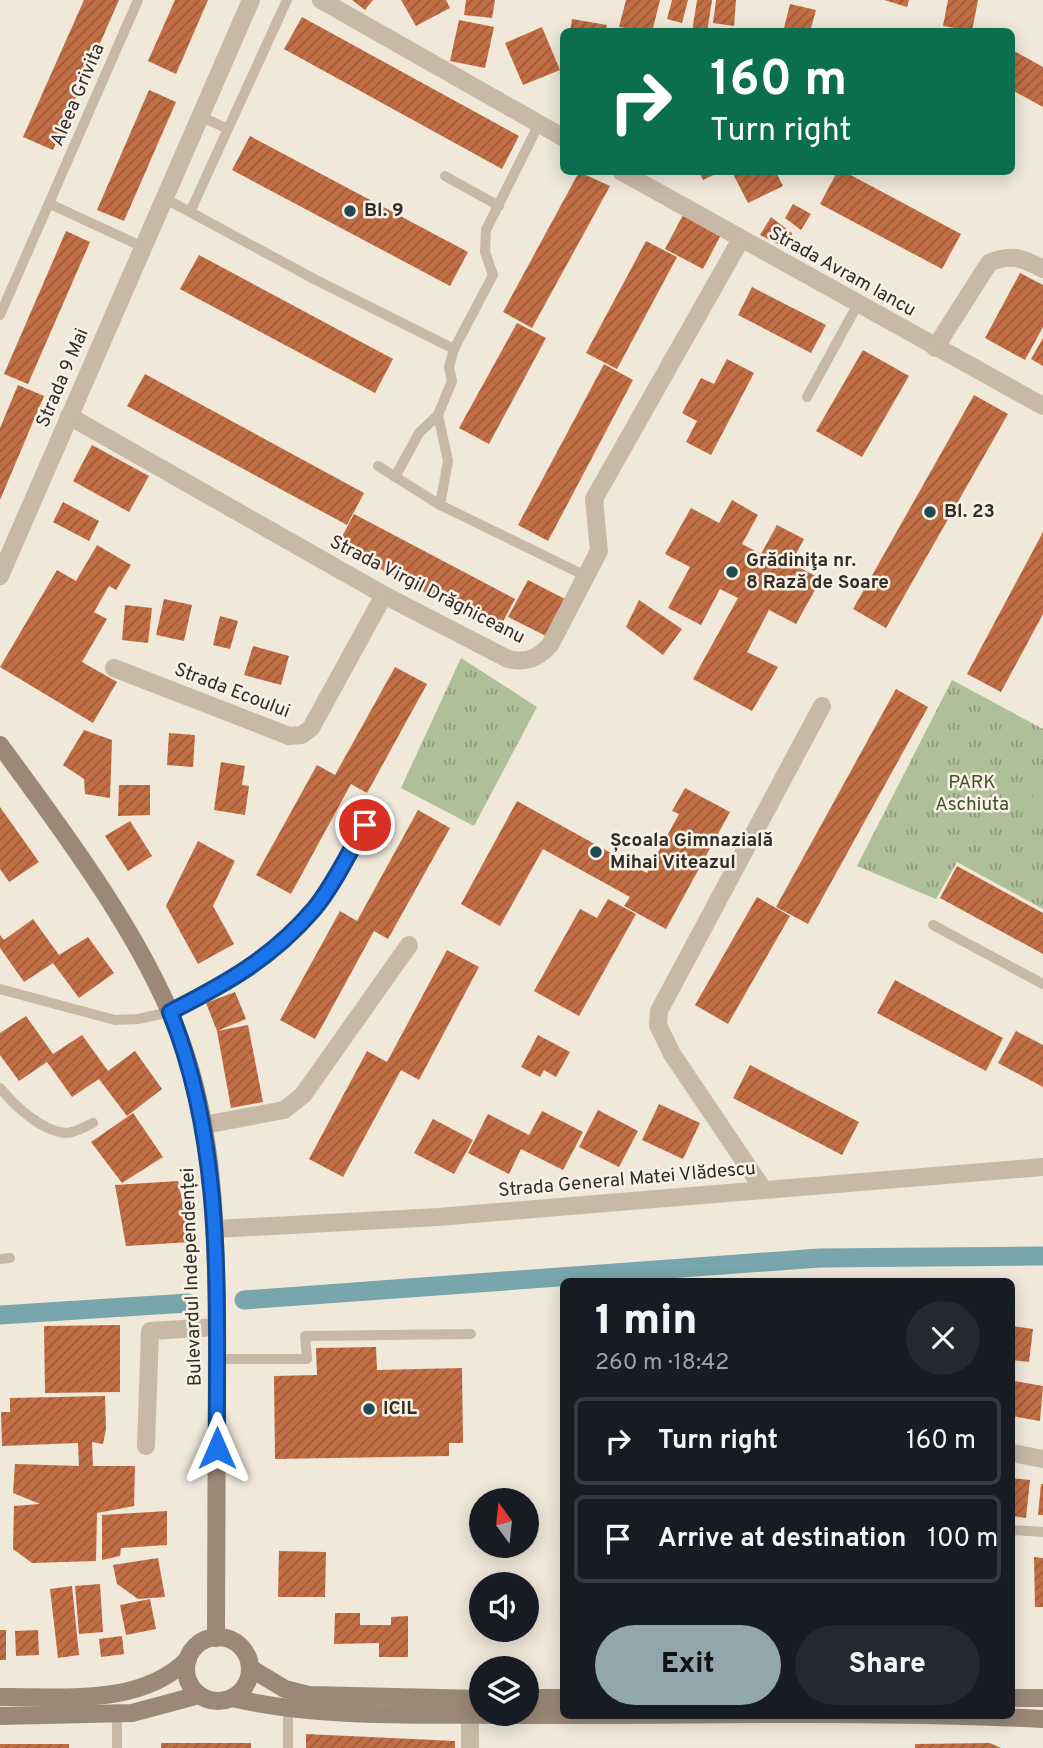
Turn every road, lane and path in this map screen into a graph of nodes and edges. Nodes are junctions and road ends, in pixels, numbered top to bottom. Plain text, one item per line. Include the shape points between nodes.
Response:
1 (138, 0) edge
2 (251, 0) edge
3 (287, 0) edge
4 (321, 0) edge
5 (200, 116) junction
6 (539, 124) junction
7 (228, 129) junction
8 (560, 136) edge
9 (627, 175) edge
10 (445, 176) dead end
11 (164, 198) junction
12 (50, 204) junction
13 (499, 206) junction
14 (190, 212) junction
15 (741, 239) junction
16 (143, 247) junction
17 (1043, 269) edge
18 (858, 304) junction
19 (0, 315) edge
20 (935, 348) junction
21 (454, 349) junction
22 (807, 397) dead end
23 (1043, 406) edge
24 (438, 415) junction
25 (69, 416) junction
26 (378, 466) dead end
27 (395, 477) junction
28 (440, 505) junction
29 (0, 576) edge
30 (586, 576) junction
31 (384, 596) junction
32 (114, 668) dead end
33 (821, 706) dead end
34 (0, 745) edge
35 (365, 825) dead end
36 (933, 925) dead end
37 (409, 945) dead end
38 (1043, 984) edge
39 (0, 989) edge
40 (170, 1012) junction
41 (0, 1088) edge
42 (93, 1123) dead end
43 (204, 1125) junction
44 (1043, 1167) edge
45 (763, 1189) junction
46 (215, 1229) junction
47 (216, 1326) junction
48 (471, 1335) dead end
49 (217, 1359) junction
50 (146, 1446) dead end
51 (1015, 1454) edge
52 (1043, 1459) edge
53 (1015, 1530) edge
54 (1043, 1531) edge
55 (216, 1638) junction
56 (188, 1659) junction
57 (250, 1668) junction
58 (199, 1695) junction
59 (0, 1697) edge
60 (232, 1698) junction
61 (560, 1698) edge
62 (1015, 1698) edge
63 (1043, 1698) edge
64 (469, 1699) edge
65 (539, 1699) edge
66 (288, 1709) junction
67 (117, 1714) junction
68 (469, 1714) edge
69 (539, 1714) edge
70 (560, 1714) edge
71 (0, 1716) edge
72 (1015, 1718) edge
73 (1043, 1719) edge
74 (470, 1726) edge
75 (117, 1748) edge
76 (288, 1748) edge
77 (470, 1748) edge

1 - 12 lane, Aleea Grivita
2 - 5 street, Strada 9 Mai
3 - 7 lane
4 - 6 street
5 - 7 lane
5 - 11 street, Strada 9 Mai
6 - 8 street
6 - 13 lane
7 - 14 lane
9 - 15 street, Strada Avram Iancu
10 - 13 lane
11 - 14 lane
11 - 16 street, Strada 9 Mai
12 - 16 lane
12 - 19 lane, Aleea Grivita
13 - 21 lane via 486,230 485,252 492,275
14 - 21 lane
15 - 18 street, Strada Avram Iancu
15 - 30 street, Strada Virgil Drăghiceanu via 594,499 599,551
16 - 25 street, Strada 9 Mai
17 - 20 street via 1021,257 1004,256 989,263
18 - 20 street, Strada Avram Iancu
18 - 22 lane
20 - 23 street, Strada Avram Iancu
21 - 24 lane via 449,366 452,381
24 - 27 lane via 419,433
24 - 28 lane via 448,461
25 - 29 street, Strada 9 Mai
25 - 31 street, Strada Virgil Drăghiceanu
26 - 27 lane
27 - 28 lane
28 - 30 lane
30 - 31 street, Strada Virgil Drăghiceanu via 550,645 540,656 524,662 508,659
31 - 32 street, Strada Ecoului via 311,728 302,735 289,736
33 - 45 street via 659,1012 658,1025 668,1047
34 - 40 main road, Bulevardul Independenței via 104,896
35 - 40 street via 315,907 263,960
36 - 38 lane
37 - 43 street via 303,1095 284,1110
39 - 40 lane via 115,1020
40 - 43 main road, Bulevardul Independenței
41 - 42 lane via 53,1130 76,1132
43 - 46 main road, Bulevardul Independenței
44 - 45 street, Strada General Matei Vlădescu
45 - 46 street, Strada General Matei Vlădescu via 438,1217
46 - 47 main road, Bulevardul Independenței
47 - 49 main road, Bulevardul Independenței
47 - 50 street via 150,1331
48 - 49 lane via 305,1336 307,1359
49 - 55 main road, Bulevardul Independenței
51 - 52 street
53 - 54 lane
55 - 56 main road via 199,1644
55 - 57 main road via 241,1647
56 - 58 main road via 187,1677
56 - 59 main road via 167,1678 146,1688 95,1695
57 - 60 main road via 244,1689
57 - 64 main road via 285,1689 309,1695
58 - 60 main road via 216,1701
58 - 67 main road
60 - 66 main road
61 - 65 main road
62 - 63 main road
66 - 68 main road
66 - 76 lane
67 - 71 main road
67 - 75 lane
69 - 70 main road
72 - 73 main road
74 - 77 street

